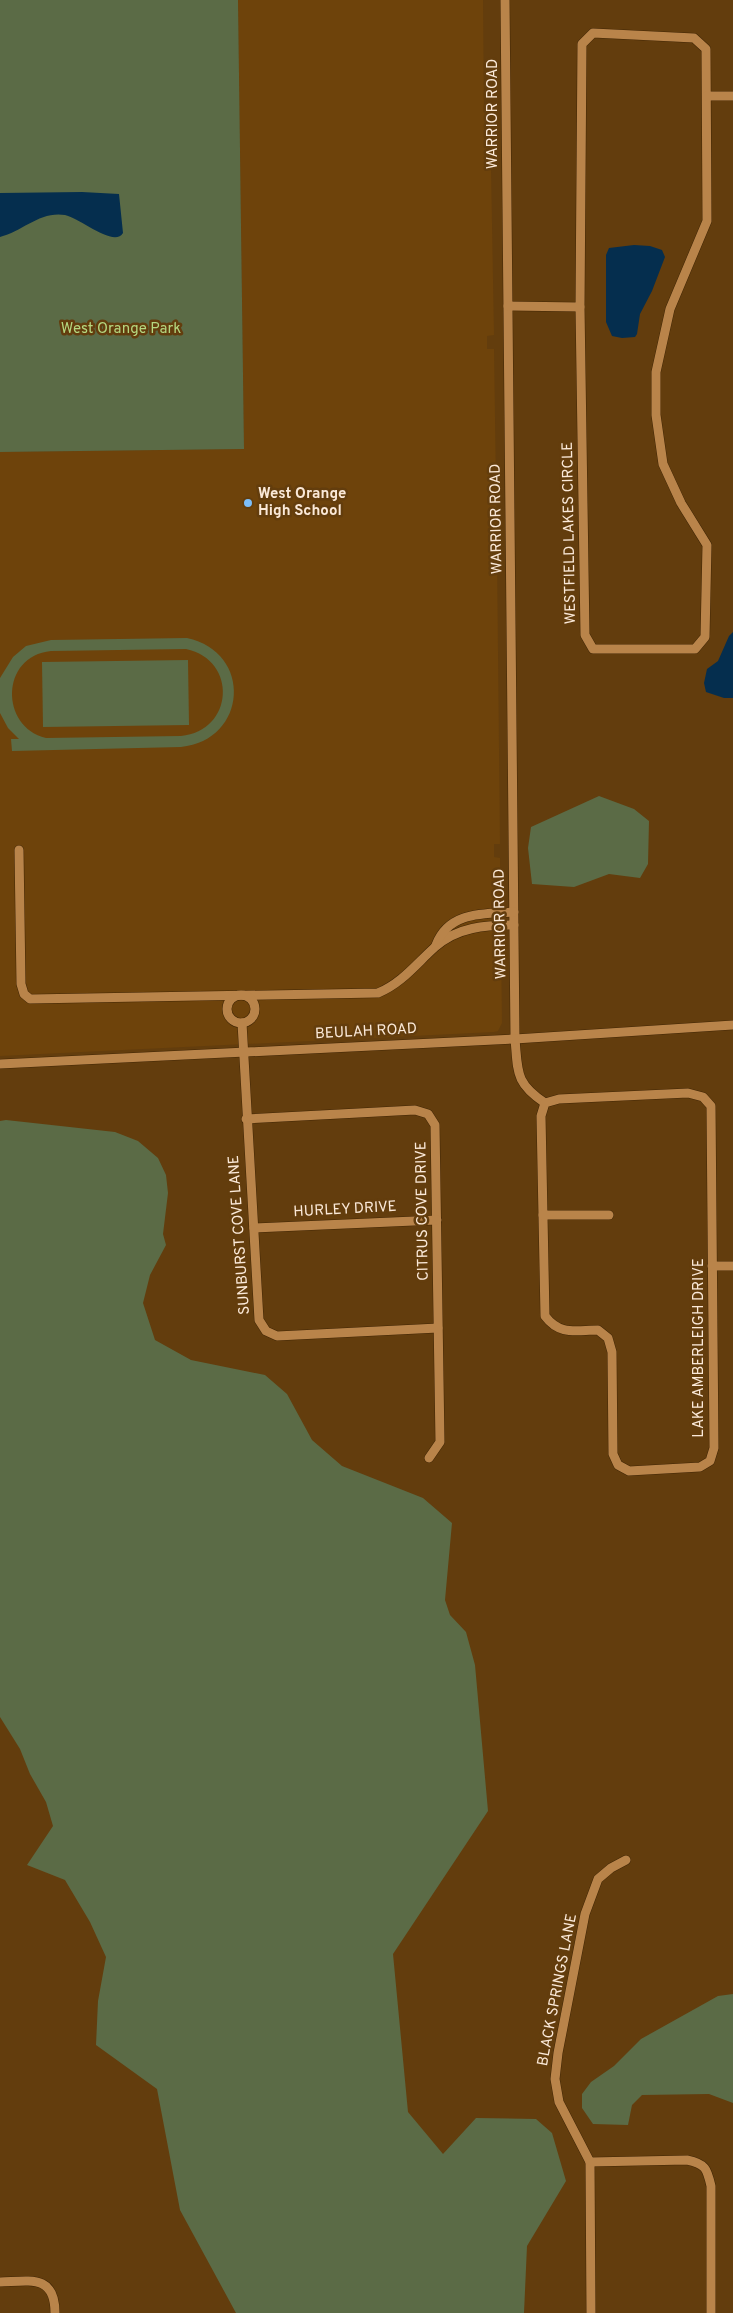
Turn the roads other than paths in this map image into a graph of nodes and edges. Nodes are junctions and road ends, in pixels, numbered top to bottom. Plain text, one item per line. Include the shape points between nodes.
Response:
1 (505, 0) edge
2 (708, 96) junction
3 (733, 96) edge
4 (508, 306) junction
5 (580, 306) junction
6 (19, 850) dead end
7 (514, 912) junction
8 (514, 925) junction
9 (436, 945) junction
10 (241, 994) junction
11 (242, 1023) junction
12 (733, 1026) edge
13 (515, 1038) junction
14 (242, 1052) junction
15 (0, 1064) edge
16 (545, 1103) junction
17 (246, 1119) junction
18 (543, 1214) junction
19 (609, 1215) dead end
20 (437, 1220) junction
21 (254, 1228) junction
22 (712, 1266) junction
23 (733, 1266) edge
24 (438, 1328) junction
25 (429, 1458) dead end
26 (626, 1860) dead end
27 (590, 2162) junction
28 (0, 2282) edge
29 (55, 2313) edge
30 (591, 2313) edge
31 (711, 2313) edge

1 - 4 street, WARRIOR ROAD
2 - 3 street
2 - 5 street, WESTFIELD LAKES CIRCLE via 706,49 694,38 593,33 582,44
2 - 5 street, WESTFIELD LAKES CIRCLE via 707,221 670,309 656,372 656,414 663,464 706,545 705,637 695,649 593,650 584,636
4 - 5 street
4 - 7 street, WARRIOR ROAD
6 - 10 street via 21,984 26,997
7 - 8 street, WARRIOR ROAD
7 - 9 street via 468,916 452,922
8 - 9 street via 470,928
8 - 13 street, WARRIOR ROAD
9 - 10 street via 393,986 378,993
10 - 11 street via 251,998 256,1008 252,1018
10 - 11 street via 231,998 227,1009 231,1019
11 - 14 street, SUNBURST COVE LANE
12 - 13 street, BEULAH ROAD
13 - 14 street, BEULAH ROAD
13 - 16 street via 521,1082
14 - 15 street, BEULAH ROAD
14 - 17 street, SUNBURST COVE LANE
16 - 18 street, LAKE AMBERLEIGH DRIVE via 541,1116
16 - 22 street, LAKE AMBERLEIGH DRIVE via 558,1099 688,1093 704,1097 711,1106
17 - 20 street, CITRUS COVE DRIVE via 415,1110 428,1114 435,1125
17 - 21 street, SUNBURST COVE LANE
18 - 19 street
18 - 22 street, LAKE AMBERLEIGH DRIVE via 545,1316 553,1326 563,1331 598,1330 608,1338 612,1352 613,1454 618,1465 628,1471 700,1467 710,1461 714,1448
20 - 21 street, HURLEY DRIVE
20 - 24 street, CITRUS COVE DRIVE
21 - 24 street, SUNBURST COVE LANE via 259,1320 266,1331 277,1336
22 - 23 street
24 - 25 street, CITRUS COVE DRIVE via 440,1442
26 - 27 street, BLACK SPRINGS LANE via 598,1879 585,1914 555,2079 559,2102
27 - 30 street, BLACK SPRINGS LANE
27 - 31 street via 688,2160 700,2163 708,2171
28 - 29 street via 34,2281 45,2284 52,2291

